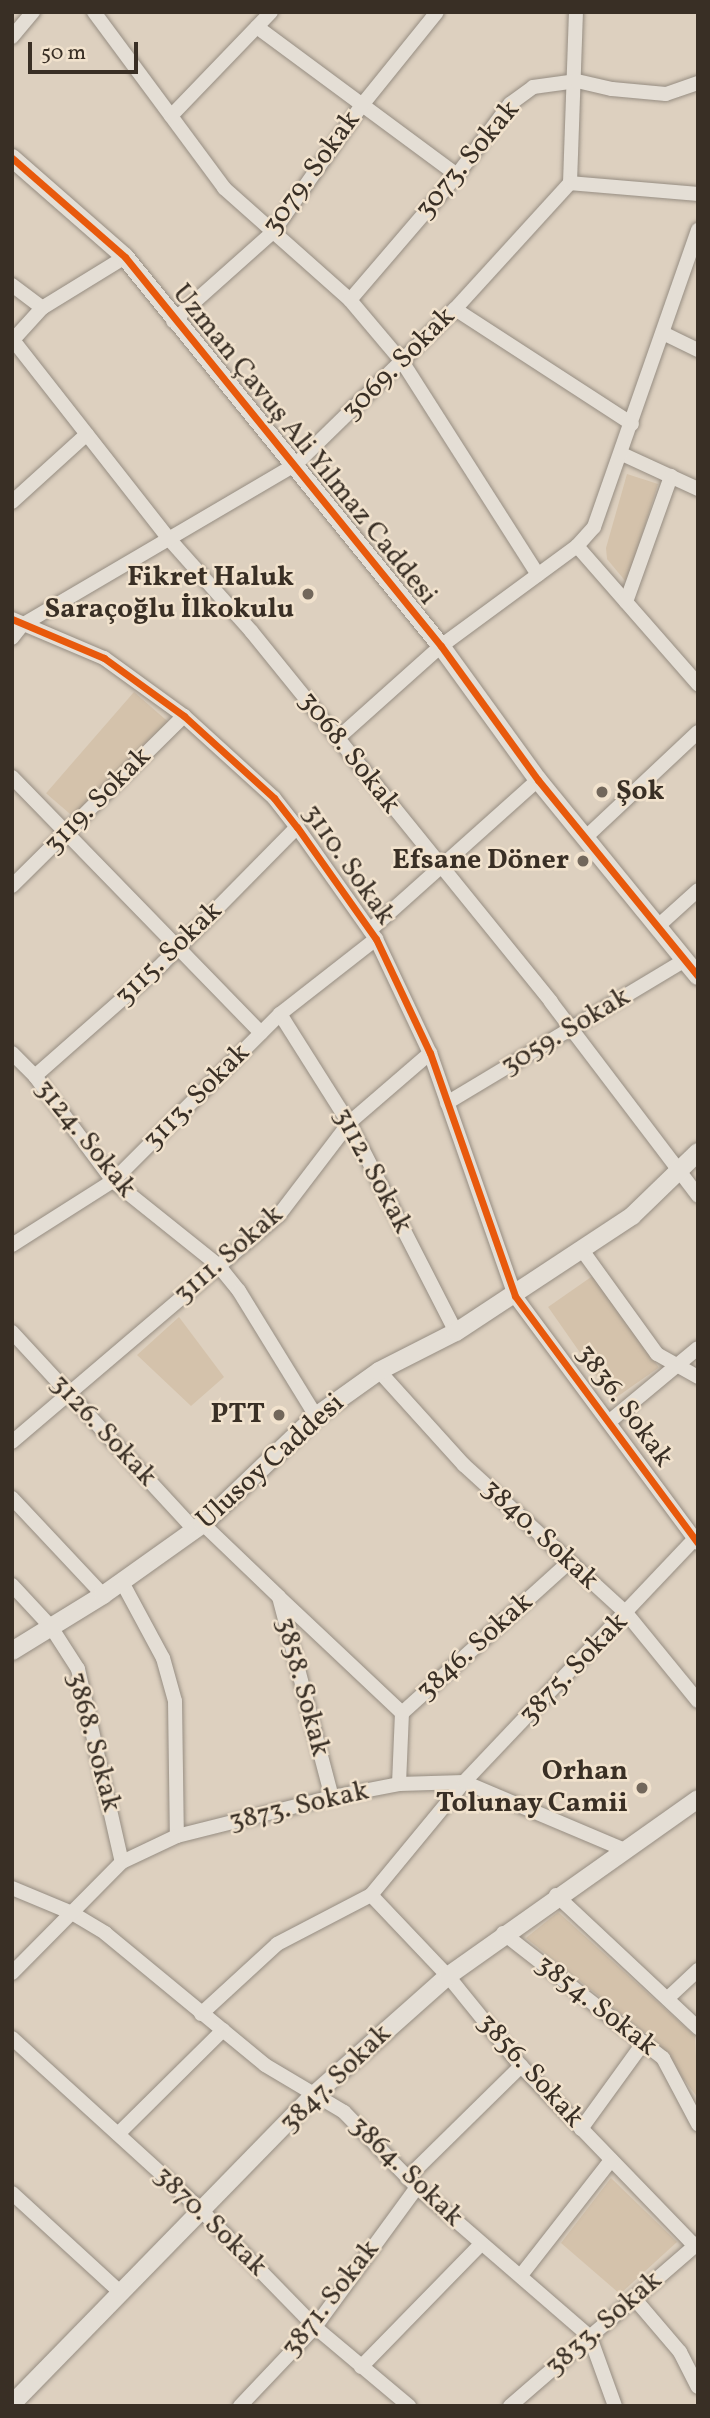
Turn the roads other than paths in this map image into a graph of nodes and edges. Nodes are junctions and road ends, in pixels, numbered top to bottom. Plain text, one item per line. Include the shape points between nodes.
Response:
1 (33, 12) edge
2 (94, 12) edge
3 (271, 12) edge
4 (437, 12) edge
5 (576, 12) edge
6 (257, 27) junction
7 (12, 37) edge
8 (577, 81) junction
9 (698, 83) edge
10 (362, 105) junction
11 (170, 116) junction
12 (12, 158) edge
13 (457, 175) junction
14 (570, 183) junction
15 (698, 194) edge
16 (698, 230) edge
17 (273, 232) junction
18 (125, 257) junction
19 (12, 285) edge
20 (350, 300) junction
21 (42, 308) junction
22 (455, 309) junction
23 (173, 321) junction
24 (665, 334) junction
25 (13, 341) edge
26 (698, 350) edge
27 (403, 363) junction
28 (632, 424) junction
29 (87, 434) junction
30 (622, 454) junction
31 (296, 464) junction
32 (671, 476) junction
33 (698, 489) edge
34 (12, 502) edge
35 (170, 540) junction
36 (577, 546) junction
37 (538, 575) junction
38 (626, 602) junction
39 (17, 622) edge
40 (12, 638) edge
41 (441, 646) junction
42 (698, 684) edge
43 (184, 716) junction
44 (698, 732) edge
45 (338, 738) junction
46 (12, 777) edge
47 (538, 780) junction
48 (298, 827) junction
49 (67, 832) junction
50 (585, 838) junction
51 (437, 866) junction
52 (12, 886) edge
53 (698, 890) edge
54 (657, 927) junction
55 (373, 935) junction
56 (176, 949) junction
57 (685, 960) junction
58 (698, 976) edge
59 (280, 1014) junction
60 (572, 1030) junction
61 (261, 1033) junction
62 (430, 1053) junction
63 (13, 1054) edge
64 (35, 1076) junction
65 (447, 1103) junction
66 (349, 1123) junction
67 (698, 1153) edge
68 (677, 1172) junction
69 (113, 1181) junction
70 (698, 1196) edge
71 (12, 1245) edge
72 (582, 1250) junction
73 (218, 1265) junction
74 (514, 1296) junction
75 (12, 1332) edge
76 (456, 1332) junction
77 (698, 1348) edge
78 (675, 1367) junction
79 (379, 1371) junction
80 (698, 1377) edge
81 (69, 1394) junction
82 (316, 1416) junction
83 (610, 1421) junction
84 (12, 1442) edge
85 (12, 1498) edge
86 (199, 1527) junction
87 (696, 1541) edge
88 (569, 1562) junction
89 (122, 1582) junction
90 (12, 1585) edge
91 (103, 1595) junction
92 (279, 1597) junction
93 (627, 1614) junction
94 (51, 1627) junction
95 (12, 1651) edge
96 (698, 1701) edge
97 (402, 1713) junction
98 (464, 1782) junction
99 (399, 1784) junction
100 (332, 1797) junction
101 (698, 1798) edge
102 (177, 1836) junction
103 (625, 1850) junction
104 (122, 1862) junction
105 (12, 1888) edge
106 (371, 1895) junction
107 (556, 1895) junction
108 (72, 1913) junction
109 (503, 1933) junction
110 (698, 1970) edge
111 (12, 1973) edge
112 (448, 1976) junction
113 (669, 1997) junction
114 (201, 2014) junction
115 (698, 2028) edge
116 (223, 2031) junction
117 (12, 2038) edge
118 (644, 2042) junction
119 (521, 2066) junction
120 (315, 2094) junction
121 (698, 2124) edge
122 (581, 2129) junction
123 (118, 2134) junction
124 (611, 2160) junction
125 (412, 2183) junction
126 (12, 2193) edge
127 (201, 2210) junction
128 (481, 2244) junction
129 (695, 2244) edge
130 (522, 2274) junction
131 (120, 2292) junction
132 (634, 2298) junction
133 (315, 2327) junction
134 (590, 2337) junction
135 (361, 2367) junction
136 (698, 2387) edge
137 (15, 2403) edge
138 (517, 2404) edge
139 (240, 2406) edge
140 (409, 2406) edge
141 (615, 2406) edge

1 - 7 street
2 - 11 street
3 - 6 street
4 - 10 street, 3079. Sokak
5 - 8 street
6 - 10 street
6 - 11 street
8 - 9 street, 3073. Sokak via 666,94
8 - 13 street, 3073. Sokak via 533,87 510,104
8 - 14 street
10 - 13 street
10 - 17 street, 3079. Sokak
11 - 17 street via 223,188
12 - 18 street, Uzman Çavuş Ali Yılmaz Caddesi
13 - 20 street, 3073. Sokak
14 - 15 street
14 - 22 street, 3069. Sokak
16 - 24 street
17 - 20 street
17 - 23 street, 3079. Sokak
18 - 21 street
18 - 23 street, Uzman Çavuş Ali Yılmaz Caddesi
19 - 21 street
20 - 27 street
21 - 25 street
22 - 27 street, 3069. Sokak
22 - 28 street
23 - 31 street, Uzman Çavuş Ali Yılmaz Caddesi
24 - 26 street
24 - 28 street
25 - 29 street, 3068. Sokak
27 - 31 street, 3069. Sokak
27 - 37 street
28 - 30 street
29 - 34 street
29 - 35 street, 3068. Sokak
30 - 32 street
30 - 36 street via 594,527
31 - 35 street, 3069. Sokak
31 - 41 street, Uzman Çavuş Ali Yılmaz Caddesi
32 - 33 street
32 - 38 street
35 - 39 street, 3069. Sokak
35 - 45 street, 3068. Sokak
36 - 37 street
36 - 38 street
37 - 41 street
38 - 42 street
39 - 40 street
39 - 43 street, 3110. Sokak via 104,657
41 - 45 street
41 - 47 street, Uzman Çavuş Ali Yılmaz Caddesi
43 - 48 street, 3110. Sokak via 274,798
43 - 49 street, 3119. Sokak
44 - 50 street
45 - 51 street, 3068. Sokak
46 - 49 street
47 - 50 street, Uzman Çavuş Ali Yılmaz Caddesi
47 - 51 street, 3113. Sokak
48 - 55 street, 3110. Sokak
48 - 56 street, 3115. Sokak
49 - 52 street, 3119. Sokak
49 - 56 street
50 - 54 street, Uzman Çavuş Ali Yılmaz Caddesi
51 - 55 street, 3113. Sokak
51 - 60 street, 3068. Sokak
53 - 54 street
54 - 57 street, Uzman Çavuş Ali Yılmaz Caddesi
55 - 59 street, 3113. Sokak
55 - 62 street, 3110. Sokak
56 - 61 street
56 - 64 street, 3115. Sokak
57 - 58 street, Uzman Çavuş Ali Yılmaz Caddesi
57 - 60 street, 3059. Sokak
59 - 61 street, 3113. Sokak
59 - 66 street, 3112. Sokak
60 - 65 street, 3059. Sokak
60 - 68 street, 3068. Sokak
61 - 69 street, 3113. Sokak
62 - 65 street, 3110. Sokak
62 - 66 street, 3111. Sokak
63 - 64 street, 3124. Sokak
64 - 69 street, 3124. Sokak
65 - 74 street, 3110. Sokak
66 - 73 street, 3111. Sokak via 279,1215
66 - 76 street, 3112. Sokak
67 - 68 street, Ulusoy Caddesi
68 - 70 street, 3068. Sokak
68 - 72 street, Ulusoy Caddesi via 632,1216
69 - 71 street, 3113. Sokak
69 - 73 street, 3124. Sokak
72 - 74 street, Ulusoy Caddesi
72 - 78 street via 648,1343
73 - 81 street, 3111. Sokak
73 - 82 street, 3124. Sokak
74 - 76 street, Ulusoy Caddesi
74 - 83 street, 3836. Sokak
75 - 81 street, 3126. Sokak
76 - 79 street, Ulusoy Caddesi
77 - 78 street
78 - 80 street
78 - 83 street
79 - 82 street, Ulusoy Caddesi
79 - 88 street, 3840. Sokak via 464,1465
81 - 84 street, 3111. Sokak
81 - 86 street, 3126. Sokak
82 - 86 street, Ulusoy Caddesi
83 - 87 street, 3836. Sokak
85 - 91 street
86 - 89 street, Ulusoy Caddesi
86 - 92 street, 3858. Sokak
87 - 93 street, 3875. Sokak
88 - 93 street, 3840. Sokak
88 - 97 street, 3846. Sokak
89 - 91 street, Ulusoy Caddesi
89 - 102 street via 163,1658 174,1701
90 - 94 street, 3868. Sokak
91 - 94 street, Ulusoy Caddesi
92 - 97 street
92 - 100 street, 3858. Sokak
93 - 96 street, 3840. Sokak
93 - 98 street, 3875. Sokak
94 - 95 street, Ulusoy Caddesi
94 - 104 street, 3868. Sokak via 78,1669
97 - 99 street, 3846. Sokak
98 - 99 street, 3873. Sokak
98 - 103 street, 3873. Sokak
98 - 106 street, 3875. Sokak
99 - 100 street, 3873. Sokak
100 - 102 street, 3873. Sokak
101 - 103 street, 3847. Sokak
102 - 104 street, 3873. Sokak
103 - 107 street, 3847. Sokak
104 - 108 street, 3873. Sokak
105 - 108 street, 3864. Sokak
106 - 112 street, 3856. Sokak
106 - 114 street, 3875. Sokak via 277,1944
107 - 109 street, 3847. Sokak
107 - 113 street
108 - 111 street, 3873. Sokak
108 - 114 street, 3864. Sokak via 105,1934
109 - 112 street, 3847. Sokak
109 - 118 street, 3854. Sokak
110 - 113 street
112 - 119 street, 3856. Sokak
112 - 120 street, 3847. Sokak
113 - 115 street
114 - 116 street, 3864. Sokak
116 - 120 street, 3864. Sokak via 265,2065
116 - 123 street
117 - 123 street, 3870. Sokak
118 - 121 street, 3854. Sokak via 663,2058
118 - 122 street
119 - 122 street, 3856. Sokak
119 - 125 street, 3871. Sokak
120 - 125 street, 3864. Sokak via 344,2112
120 - 127 street, 3847. Sokak
122 - 124 street, 3856. Sokak
123 - 127 street, 3870. Sokak
124 - 129 street, 3856. Sokak
124 - 130 street
125 - 128 street, 3864. Sokak
125 - 133 street, 3871. Sokak
126 - 131 street
127 - 131 street, 3847. Sokak
127 - 133 street, 3870. Sokak
128 - 130 street, 3864. Sokak
128 - 135 street
129 - 132 street, 3833. Sokak
130 - 134 street, 3864. Sokak
131 - 137 street, 3847. Sokak
132 - 134 street, 3833. Sokak
132 - 136 street via 680,2351
133 - 135 street, 3870. Sokak
133 - 139 street, 3871. Sokak
134 - 138 street, 3833. Sokak
134 - 141 street, 3864. Sokak
135 - 140 street, 3870. Sokak

